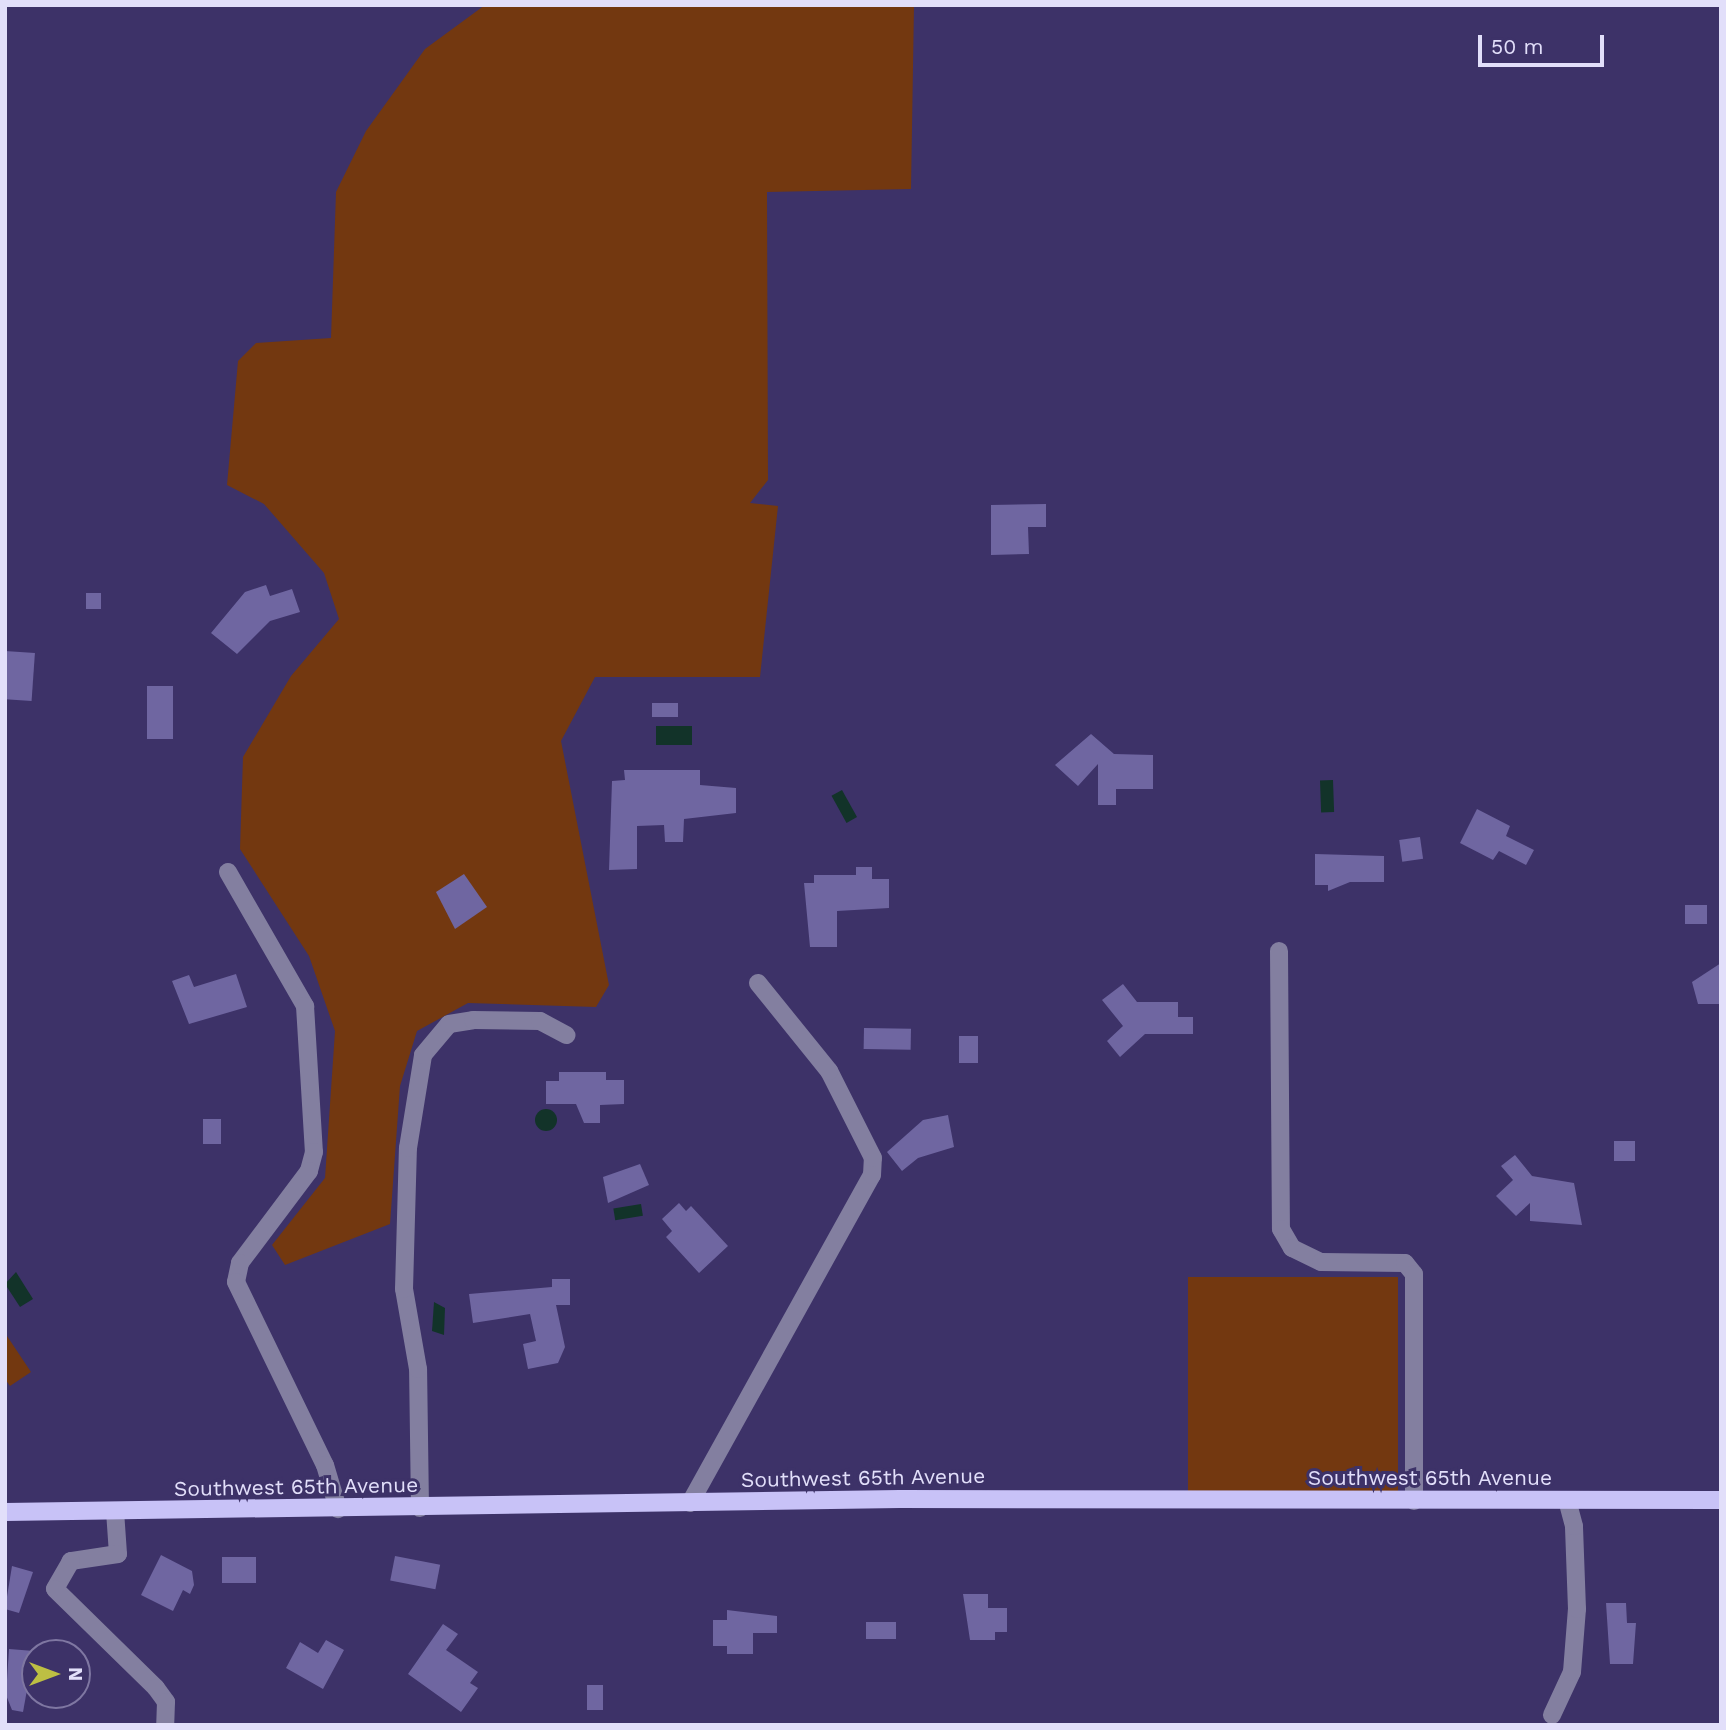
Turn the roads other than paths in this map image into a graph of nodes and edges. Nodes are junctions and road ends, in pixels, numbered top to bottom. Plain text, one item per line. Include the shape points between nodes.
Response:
1 (228, 872) dead end
2 (1279, 951) dead end
3 (758, 983) dead end
4 (566, 1035) dead end
5 (1567, 1500) junction
6 (1721, 1500) edge
7 (1414, 1501) junction
8 (690, 1503) junction
9 (420, 1508) junction
10 (338, 1509) junction
11 (115, 1511) junction
12 (5, 1512) edge
13 (1552, 1715) dead end
14 (165, 1725) edge

1 - 10 street via 305,1006 314,1152 309,1171 240,1262 236,1282 325,1465
2 - 7 street via 1282,1229 1292,1248 1321,1262 1405,1263 1414,1274
3 - 8 street via 829,1071 873,1158 872,1175
4 - 9 street via 540,1021 473,1020 449,1024 423,1055 408,1148 404,1289 418,1369
5 - 6 main road, Southwest 65th Avenue
5 - 7 main road, Southwest 65th Avenue
5 - 13 street via 1574,1526 1577,1609 1572,1672
7 - 8 main road, Southwest 65th Avenue
8 - 9 main road, Southwest 65th Avenue
9 - 10 main road, Southwest 65th Avenue
10 - 11 main road, Southwest 65th Avenue
11 - 12 main road, Southwest 65th Avenue
11 - 14 street via 118,1555 71,1561 55,1589 156,1688 166,1702

